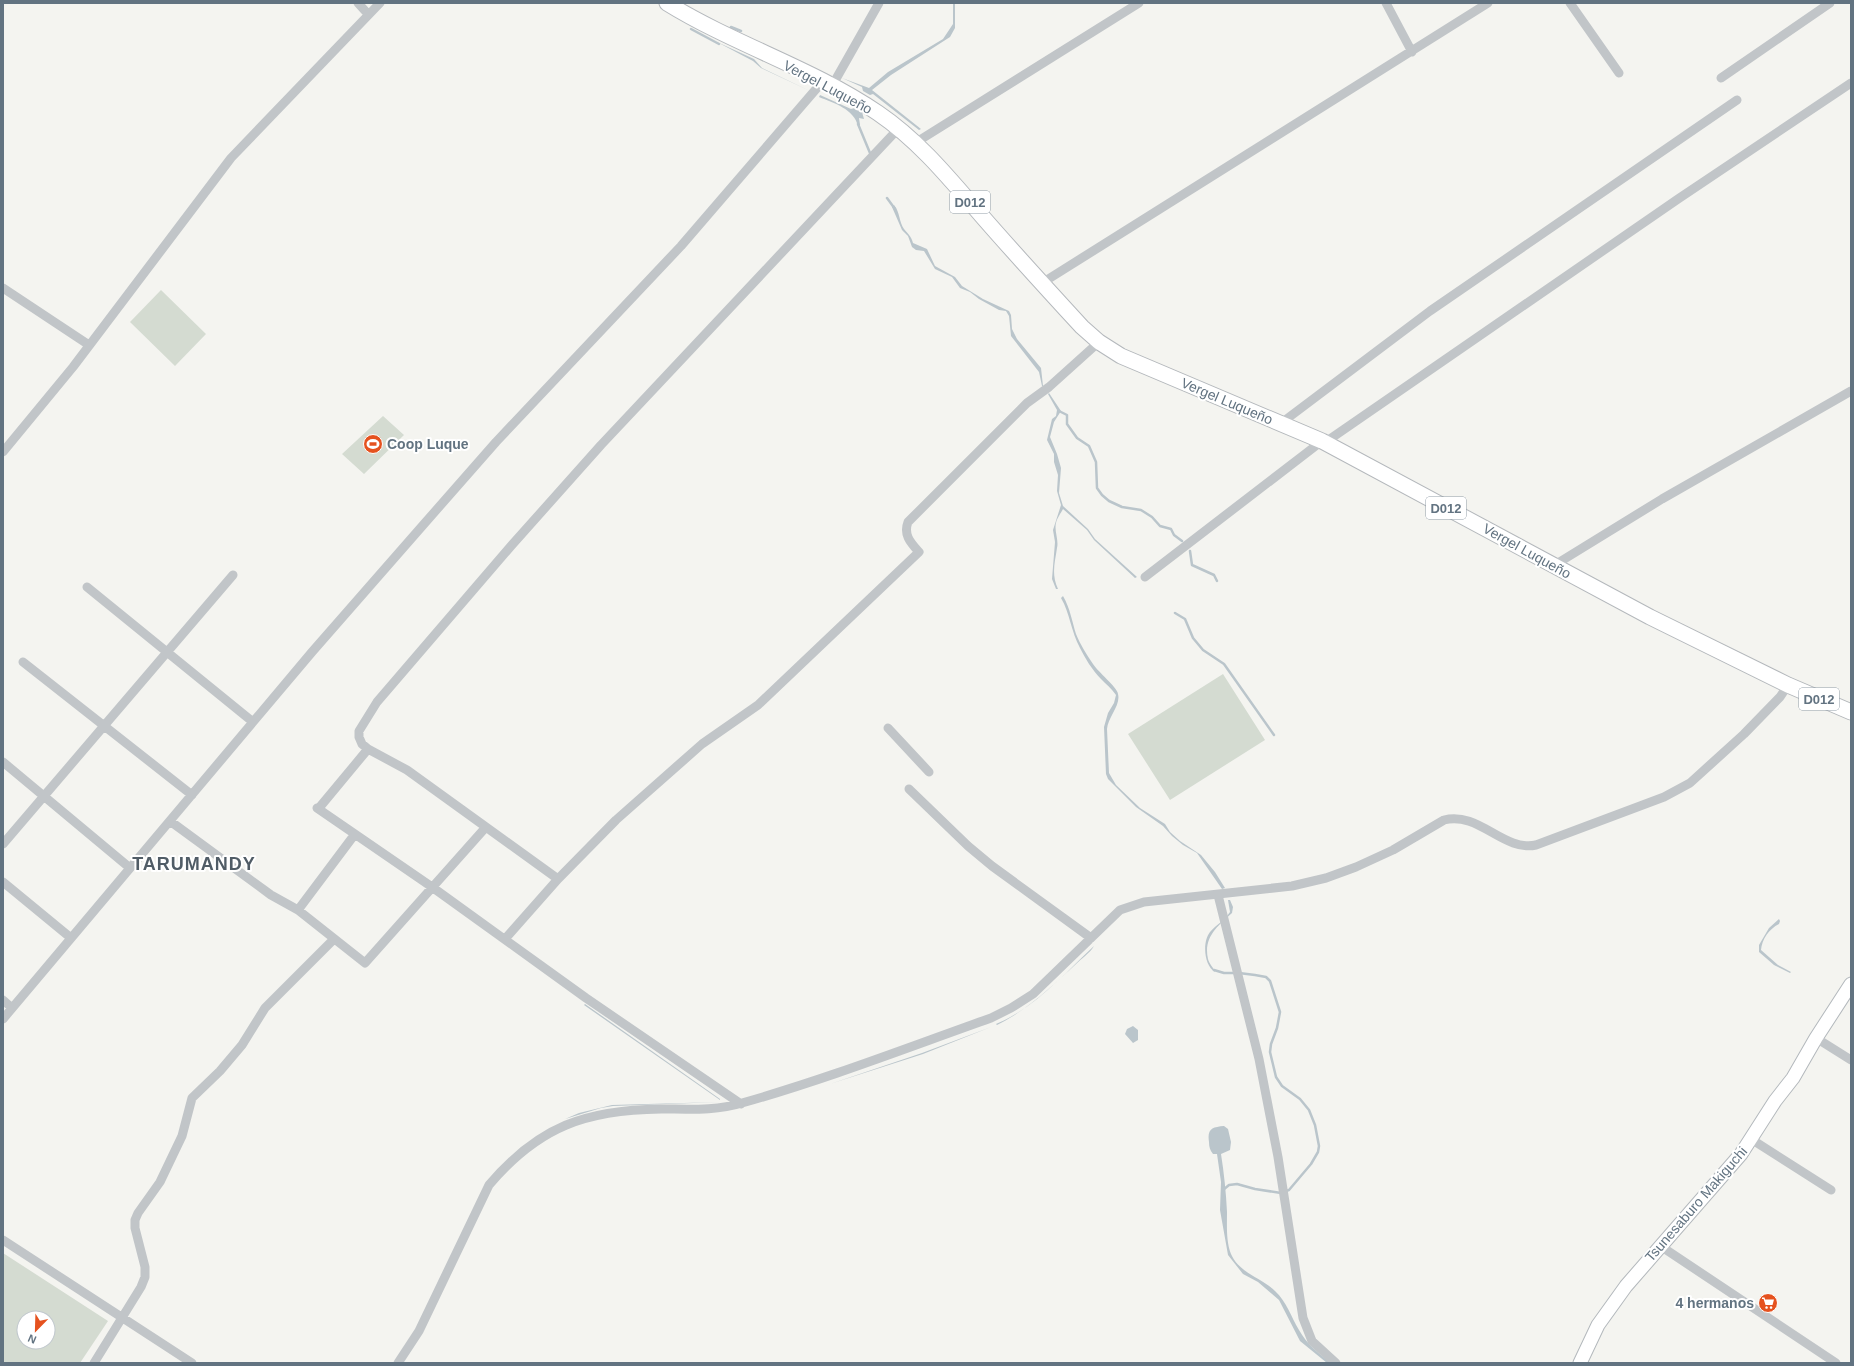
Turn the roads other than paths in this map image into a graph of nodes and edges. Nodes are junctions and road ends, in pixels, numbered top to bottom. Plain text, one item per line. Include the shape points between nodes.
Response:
1 (358, 3) edge
2 (380, 3) edge
3 (667, 3) edge
4 (879, 3) edge
5 (1139, 3) edge
6 (1386, 3) edge
7 (1488, 3) edge
8 (1570, 3) edge
9 (1830, 3) edge
10 (368, 14) junction
11 (1412, 52) junction
12 (1619, 73) dead end
13 (1721, 78) dead end
14 (1851, 83) edge
15 (828, 84) junction
16 (1737, 100) dead end
17 (898, 128) junction
18 (915, 143) junction
19 (1042, 284) junction
20 (3, 288) edge
21 (1099, 342) junction
22 (89, 345) junction
23 (1851, 391) edge
24 (1280, 424) junction
25 (1322, 441) junction
26 (3, 452) edge
27 (1553, 566) junction
28 (233, 575) dead end
29 (1144, 577) dead end
30 (87, 587) dead end
31 (167, 652) junction
32 (23, 662) dead end
33 (1788, 685) junction
34 (1851, 712) edge
35 (253, 722) junction
36 (104, 726) junction
37 (888, 728) dead end
38 (368, 749) junction
39 (3, 762) edge
40 (929, 772) dead end
41 (909, 789) dead end
42 (192, 795) junction
43 (44, 796) junction
44 (170, 821) junction
45 (486, 827) junction
46 (355, 834) junction
47 (3, 844) edge
48 (130, 868) junction
49 (558, 879) junction
50 (3, 882) edge
51 (432, 887) junction
52 (1218, 895) junction
53 (298, 910) junction
54 (71, 938) junction
55 (1091, 938) junction
56 (334, 939) junction
57 (505, 939) junction
58 (1851, 984) edge
59 (3, 1000) edge
60 (12, 1008) junction
61 (3, 1019) edge
62 (1816, 1038) junction
63 (1851, 1060) edge
64 (741, 1104) junction
65 (1751, 1139) junction
66 (1831, 1190) dead end
67 (3, 1240) edge
68 (1659, 1246) junction
69 (122, 1318) junction
70 (1585, 1361) edge
71 (94, 1363) edge
72 (192, 1363) edge
73 (398, 1363) edge
74 (1336, 1363) edge
75 (1836, 1363) edge

1 - 10 street
2 - 10 street
3 - 15 main road, Vergel Luqueño / D012 via 719,32
4 - 15 street
5 - 18 street
6 - 11 street
7 - 11 street
8 - 12 street
9 - 13 street
10 - 22 street via 230,158
11 - 19 street
14 - 25 street via 1330,439
15 - 17 main road, Vergel Luqueño / D012 via 859,101
15 - 35 street via 681,246 496,442
16 - 24 street via 1430,311
17 - 18 main road, Vergel Luqueño / D012
17 - 38 street via 601,446 377,702 359,732 362,744
18 - 19 main road, Vergel Luqueño / D012
19 - 21 main road, Vergel Luqueño / D012
20 - 22 street
21 - 24 main road, Vergel Luqueño / D012 via 1121,356
21 - 49 street via 1049,387 1027,403 908,522 908,538 919,552 897,575 758,705 702,744 616,820
22 - 26 street
23 - 27 street via 1662,499
24 - 25 main road, Vergel Luqueño / D012
25 - 27 main road, Vergel Luqueño / D012
25 - 29 street
27 - 33 main road, Vergel Luqueño / D012
28 - 31 street
30 - 31 street
31 - 35 street
31 - 36 street
32 - 36 street
33 - 34 main road, Vergel Luqueño / D012
33 - 52 street via 1780,697 1744,734 1690,783 1664,797 1536,845 1520,846 1470,821 1452,818 1444,820 1393,850 1326,878 1292,886
35 - 42 street
36 - 42 street
36 - 43 street
37 - 40 street
38 - 45 street via 407,770
38 - 46 street via 318,808
39 - 43 street
41 - 55 street via 992,866
42 - 44 street
43 - 47 street
43 - 48 street
44 - 48 street
44 - 53 street via 271,895
45 - 49 street
45 - 51 street
46 - 51 street
46 - 53 street
48 - 54 street
49 - 57 street
50 - 54 street
51 - 56 street via 365,963
51 - 57 street
52 - 55 street via 1144,902 1120,910
52 - 74 street via 1259,1059 1278,1157 1303,1318 1312,1341
53 - 56 street
54 - 60 street
55 - 64 street via 1033,994 991,1018
56 - 69 street via 265,1008 242,1045 192,1098 182,1136 160,1182 135,1220 145,1277
57 - 64 street
58 - 62 street, Tsunesaburo Makiguchi
59 - 60 street
60 - 61 street
62 - 63 street
62 - 65 street, Tsunesaburo Makiguchi via 1793,1078
64 - 73 street via 721,1108 606,1112 566,1124 527,1148 506,1165 489,1185 419,1331
65 - 66 street
65 - 68 street, Tsunesaburo Makiguchi via 1725,1174
67 - 69 street
68 - 70 street, Tsunesaburo Makiguchi via 1598,1325
68 - 75 street
69 - 71 street
69 - 72 street

